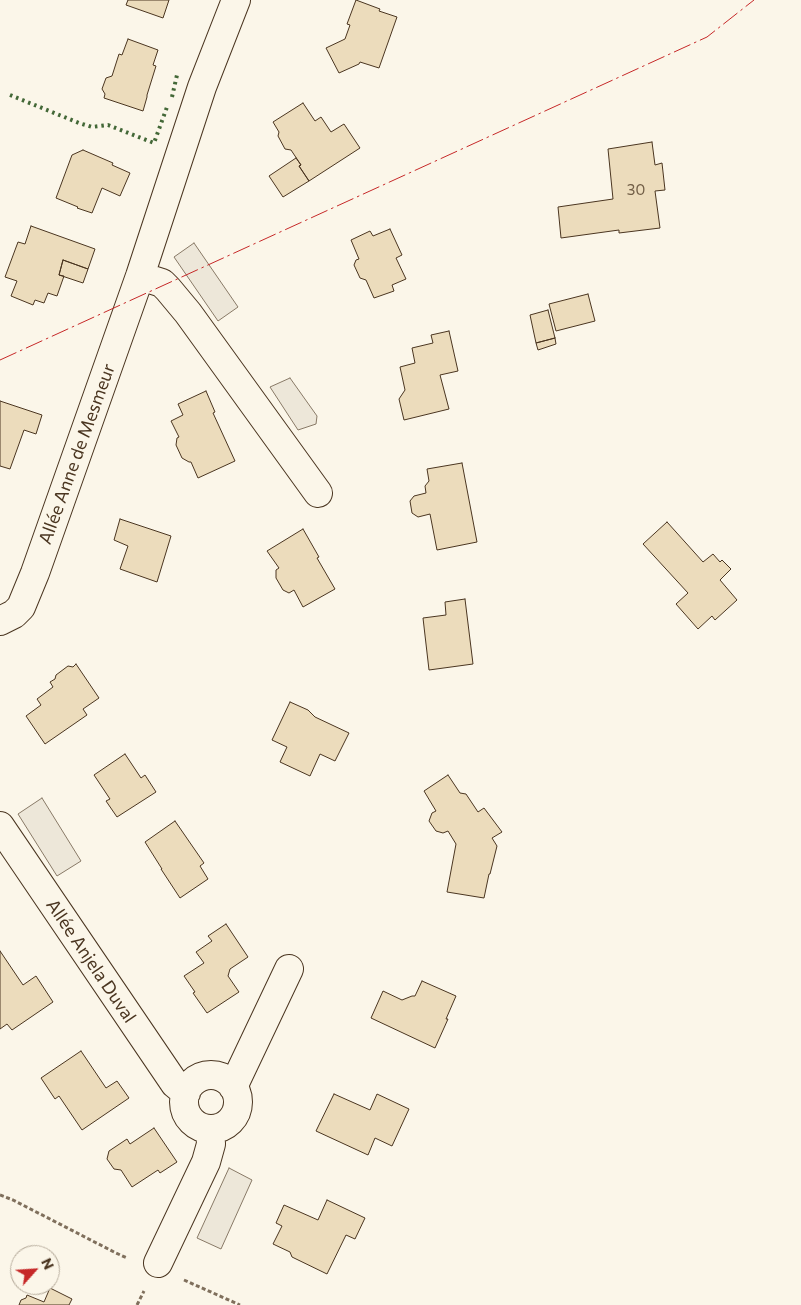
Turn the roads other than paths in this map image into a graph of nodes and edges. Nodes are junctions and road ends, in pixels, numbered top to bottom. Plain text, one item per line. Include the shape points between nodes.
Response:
1 (236, 0) edge
2 (140, 276) junction
3 (318, 493) dead end
4 (0, 621) edge
5 (0, 826) edge
6 (289, 969) dead end
7 (233, 1087) junction
8 (186, 1093) junction
9 (210, 1129) junction
10 (145, 1261) road end

1 - 2 street, Allée Anne de Mesmeur via 202,88
2 - 3 street via 162,283 188,313
2 - 4 street, Allée Anne de Mesmeur via 26,597 21,608
5 - 8 street, Allée Anjela Duval via 175,1084
6 - 7 street
7 - 8 street via 219,1077 210,1076 194,1082
7 - 9 street via 238,1103 236,1112 226,1125
8 - 9 street via 186,1112 190,1119 202,1128
9 - 10 street via 210,1153 206,1162

